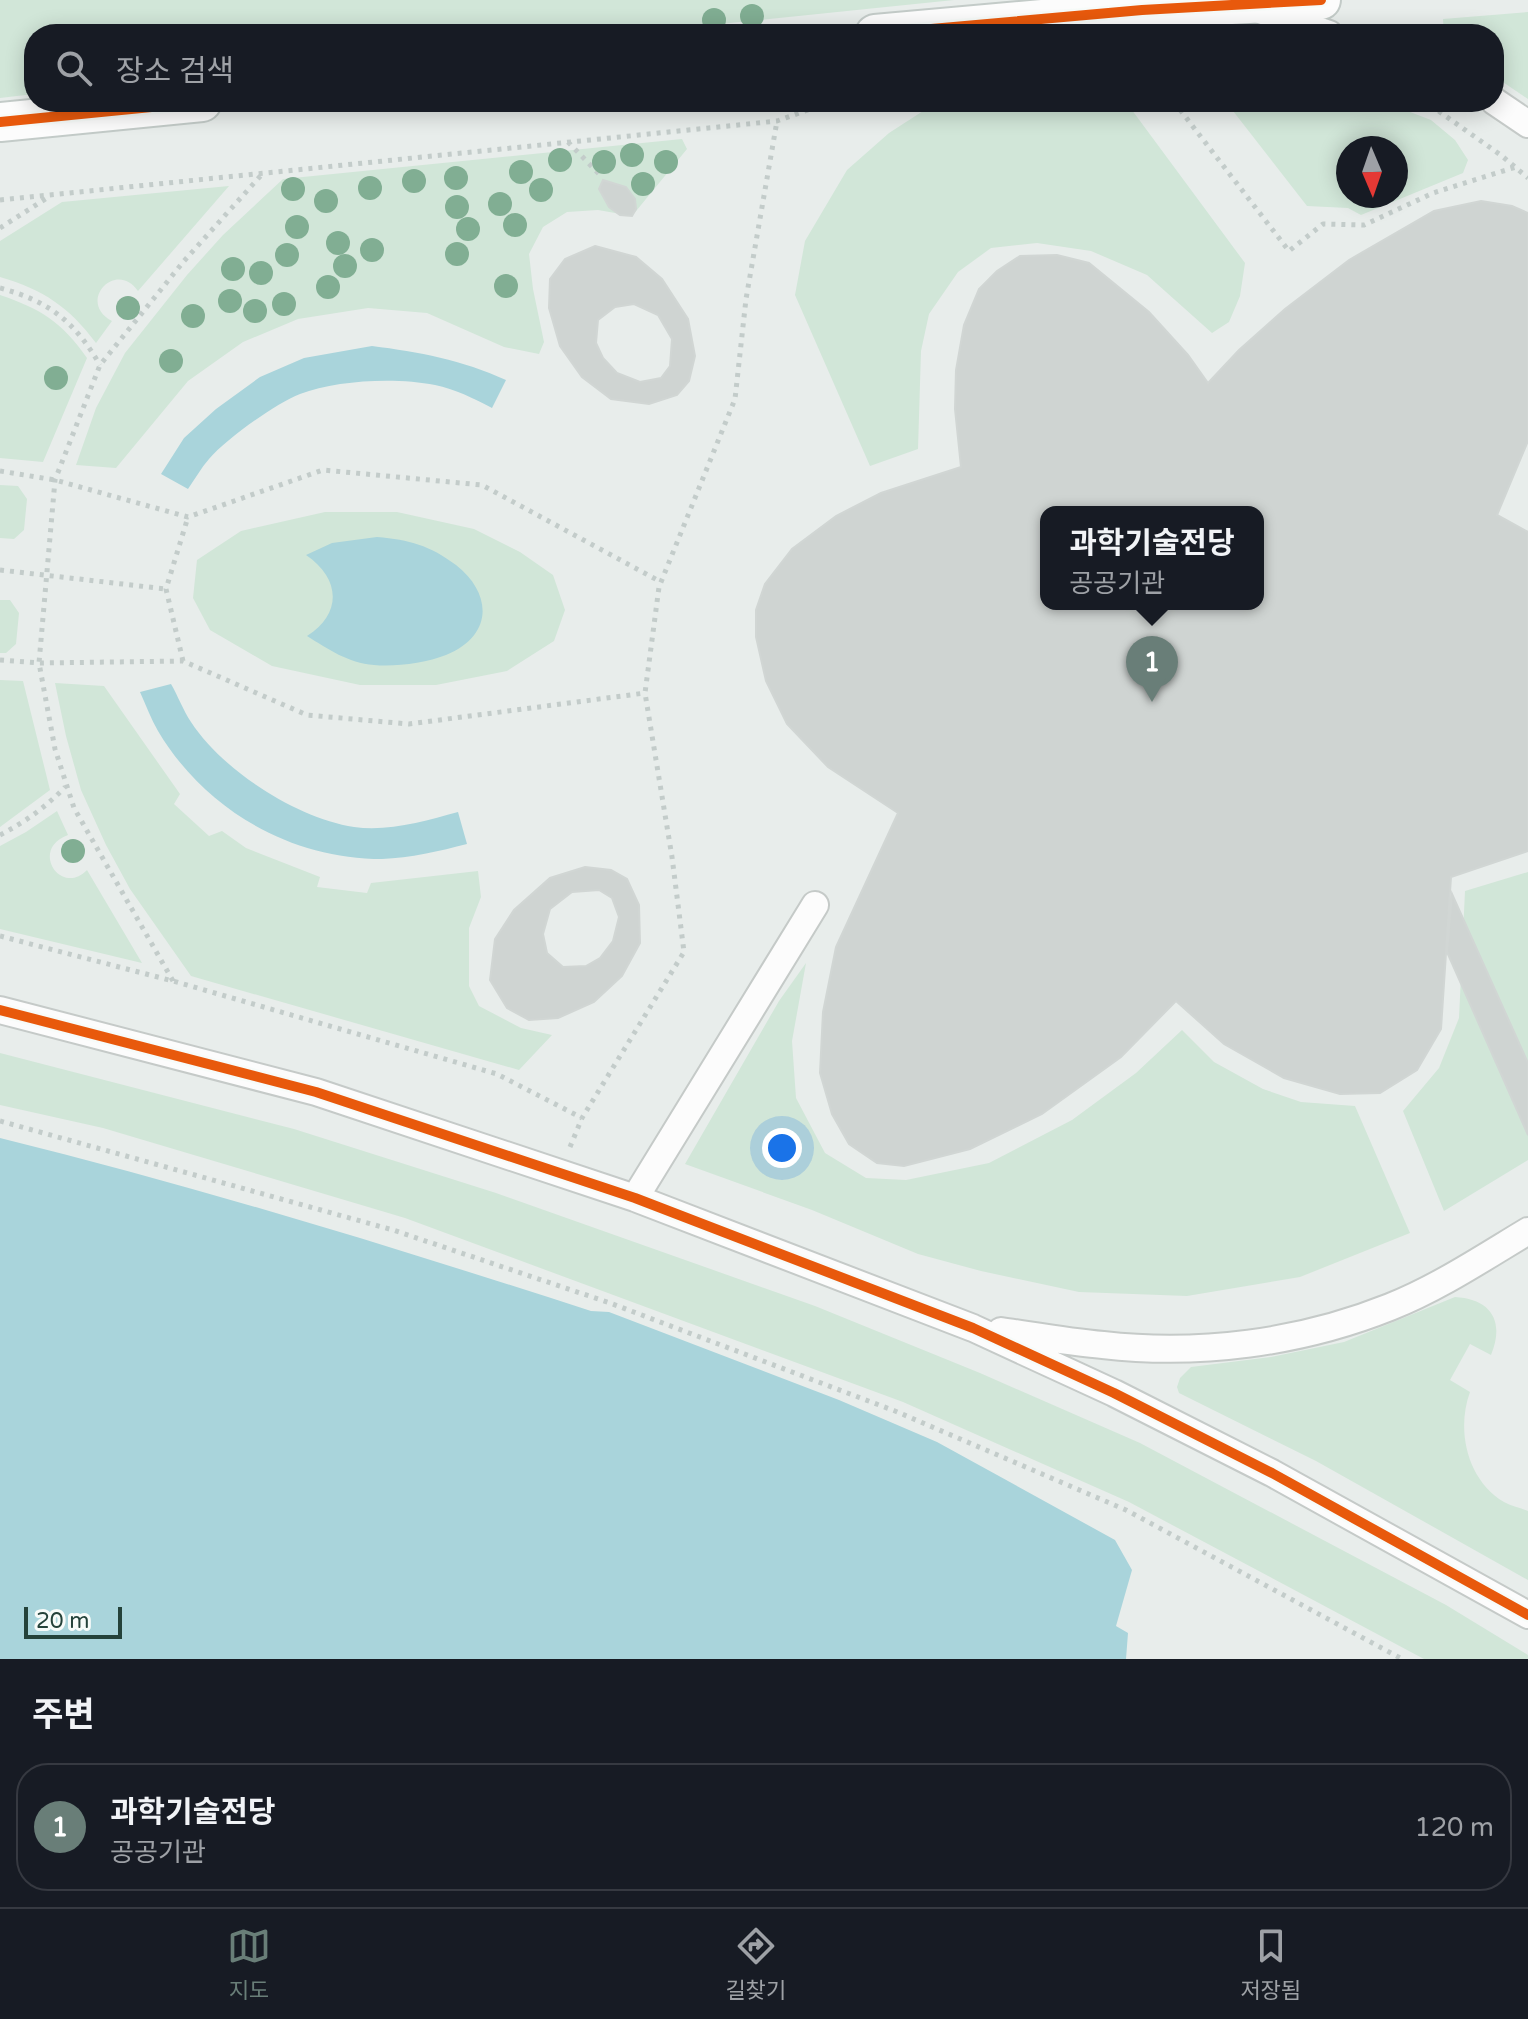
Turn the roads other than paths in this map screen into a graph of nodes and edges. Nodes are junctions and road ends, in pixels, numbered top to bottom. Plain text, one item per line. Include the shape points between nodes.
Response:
1 (1321, 0) edge
2 (1247, 5) junction
3 (986, 24) edge
4 (1301, 24) edge
5 (1504, 108) edge
6 (101, 112) edge
7 (0, 122) edge
8 (1528, 124) edge
9 (815, 905) dead end
10 (0, 1010) edge
11 (635, 1198) junction
12 (1528, 1231) edge
13 (973, 1328) junction
14 (1528, 1615) edge

1 - 2 street
2 - 3 street
2 - 4 street
5 - 8 street
6 - 7 street
9 - 11 street
10 - 11 street via 316,1092
11 - 13 street
12 - 13 street via 1390,1307 1235,1346 1105,1346
13 - 14 street via 1272,1473

